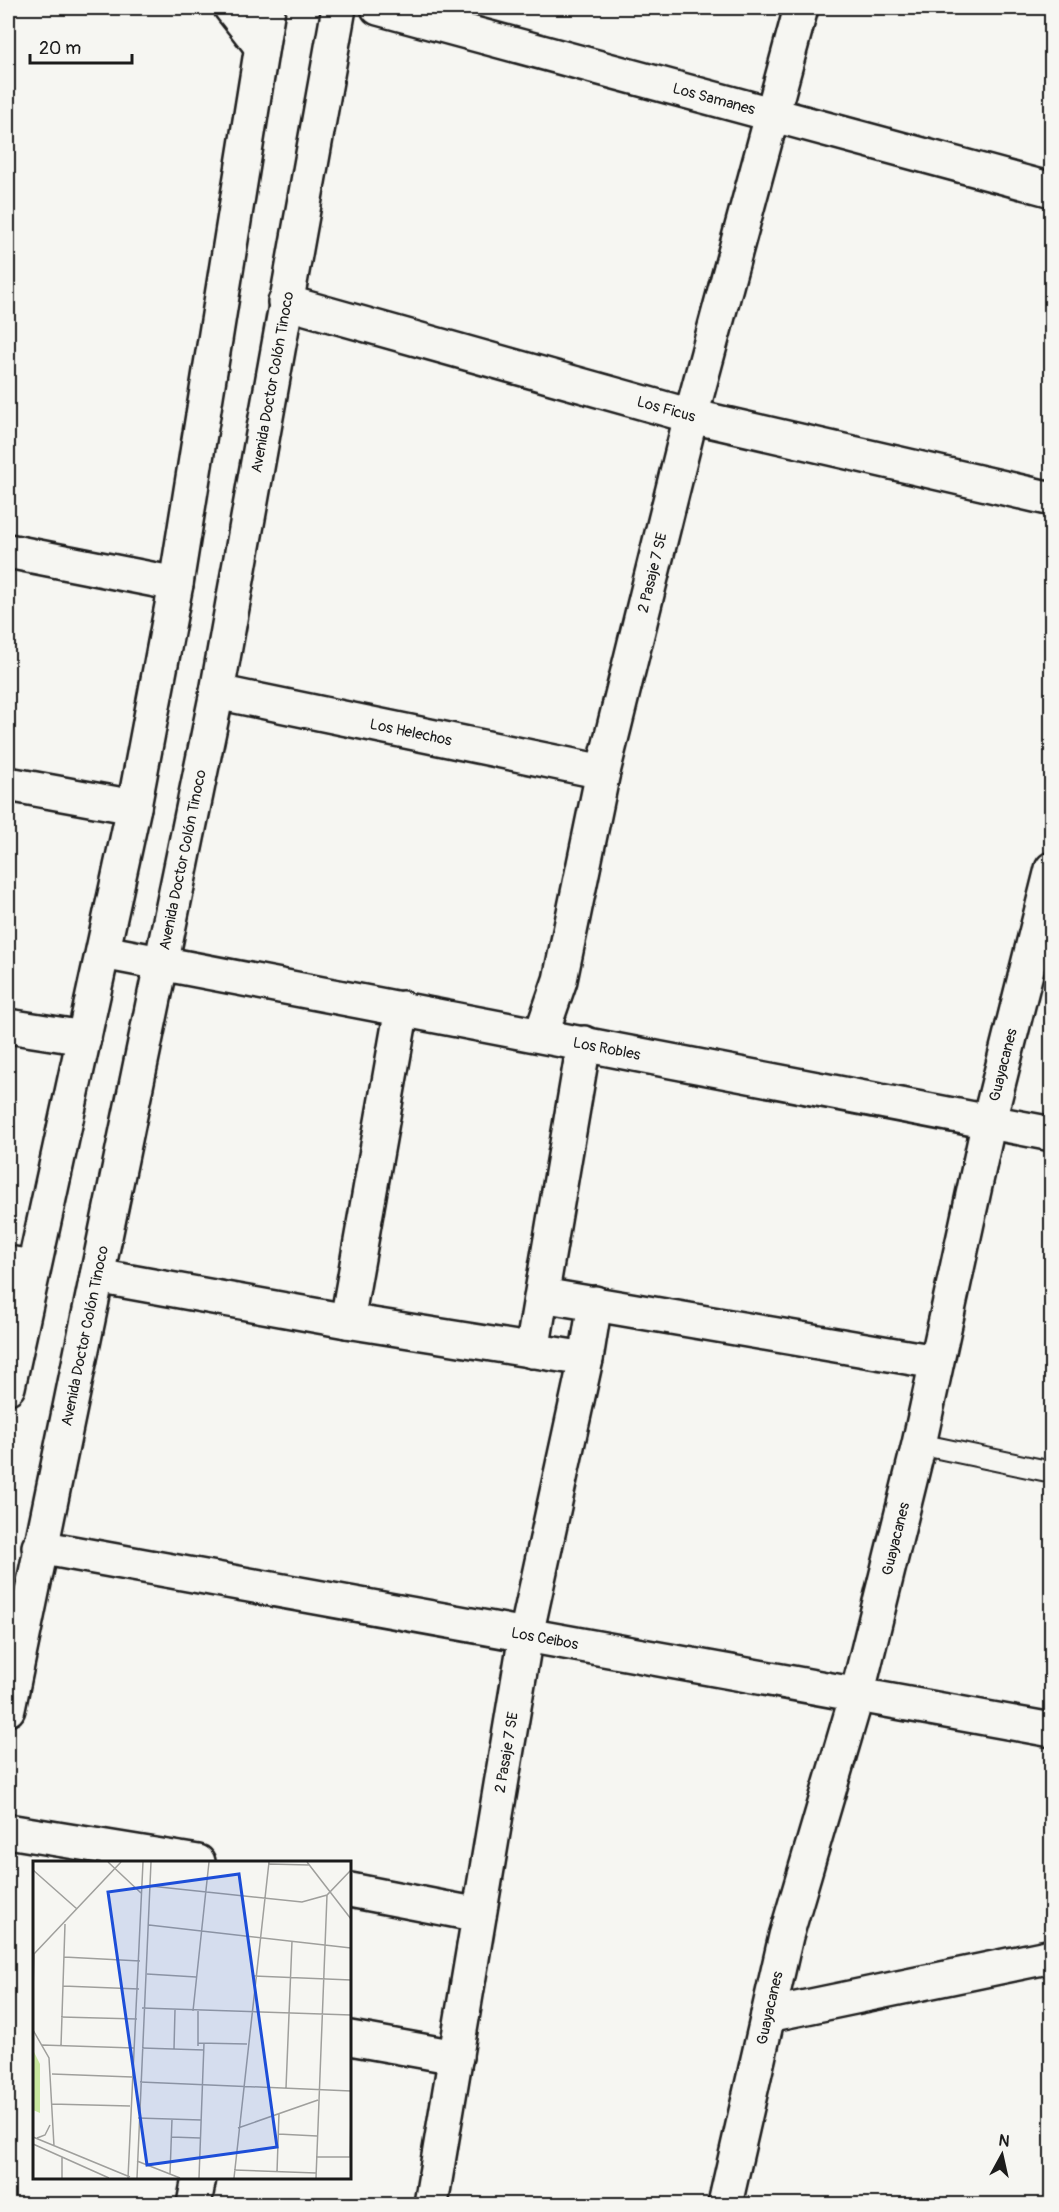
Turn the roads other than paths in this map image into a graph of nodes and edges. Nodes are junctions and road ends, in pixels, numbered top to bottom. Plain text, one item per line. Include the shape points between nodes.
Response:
1 (231, 8) edge
2 (268, 8) edge
3 (339, 8) edge
4 (378, 8) edge
5 (801, 8) edge
6 (261, 46) junction
7 (774, 114) junction
8 (1052, 189) edge
9 (285, 302) junction
10 (691, 416) junction
11 (1052, 499) edge
12 (8, 550) edge
13 (176, 585) junction
14 (218, 692) junction
15 (603, 772) junction
16 (8, 784) edge
17 (134, 807) junction
18 (1052, 869) edge
19 (103, 952) junction
20 (164, 962) junction
21 (402, 1008) junction
22 (8, 1026) edge
23 (542, 1035) junction
24 (84, 1038) junction
25 (584, 1044) junction
26 (989, 1121) junction
27 (1052, 1134) edge
28 (20, 1265) edge
29 (97, 1276) junction
30 (542, 1294) junction
31 (595, 1303) junction
32 (347, 1321) junction
33 (532, 1351) junction
34 (586, 1359) junction
35 (936, 1362) junction
36 (8, 1387) edge
37 (919, 1444) junction
38 (1052, 1472) edge
39 (39, 1547) junction
40 (526, 1635) junction
41 (856, 1695) junction
42 (8, 1709) edge
43 (1052, 1730) edge
44 (8, 1831) edge
45 (186, 1861) edge
46 (351, 1890) edge
47 (479, 1915) junction
48 (1052, 1956) edge
49 (768, 2015) junction
50 (351, 2038) edge
51 (456, 2057) junction
52 (199, 2179) edge
53 (194, 2205) edge
54 (431, 2205) edge
55 (725, 2205) edge

1 - 6 street
2 - 6 street
3 - 9 street, Avenida Doctor Colón Tinoco
4 - 7 street, Los Samanes
5 - 7 street, 2 Pasaje 7 SE
6 - 13 street
7 - 8 street, Los Samanes
7 - 10 street, 2 Pasaje 7 SE
9 - 10 street, Los Ficus
9 - 14 street, Avenida Doctor Colón Tinoco
10 - 11 street, Los Ficus
10 - 15 street, 2 Pasaje 7 SE
12 - 13 street
13 - 17 street
14 - 15 street, Los Helechos
14 - 20 street, Avenida Doctor Colón Tinoco
15 - 23 street, 2 Pasaje 7 SE via 560,980
16 - 17 street
17 - 19 street
18 - 26 street, Guayacanes
19 - 20 street, Los Robles
19 - 24 street
20 - 21 street, Los Robles
20 - 29 street, Avenida Doctor Colón Tinoco
21 - 23 street, Los Robles
21 - 32 street
22 - 24 street
23 - 25 street, Los Robles
24 - 28 street
25 - 26 street, Los Robles
25 - 30 street
26 - 27 street, Los Robles
26 - 35 street, Guayacanes
28 - 36 street
29 - 32 street
29 - 39 street, Avenida Doctor Colón Tinoco
30 - 31 street
30 - 33 street
31 - 34 street, 2 Pasaje 7 SE
31 - 35 street
32 - 33 street
33 - 34 street
34 - 40 street, 2 Pasaje 7 SE
35 - 37 street, Guayacanes
37 - 38 lane
37 - 41 street, Guayacanes
39 - 40 street, Los Ceibos
39 - 42 street, Avenida Doctor Colón Tinoco
40 - 41 street, Los Ceibos
40 - 47 street, 2 Pasaje 7 SE
41 - 43 street, Los Ceibos
41 - 49 street, Guayacanes via 786,1936
44 - 45 street
46 - 47 street
47 - 51 street, 2 Pasaje 7 SE
48 - 49 street
49 - 55 street, Guayacanes
50 - 51 street
51 - 54 street, 2 Pasaje 7 SE
52 - 53 street

